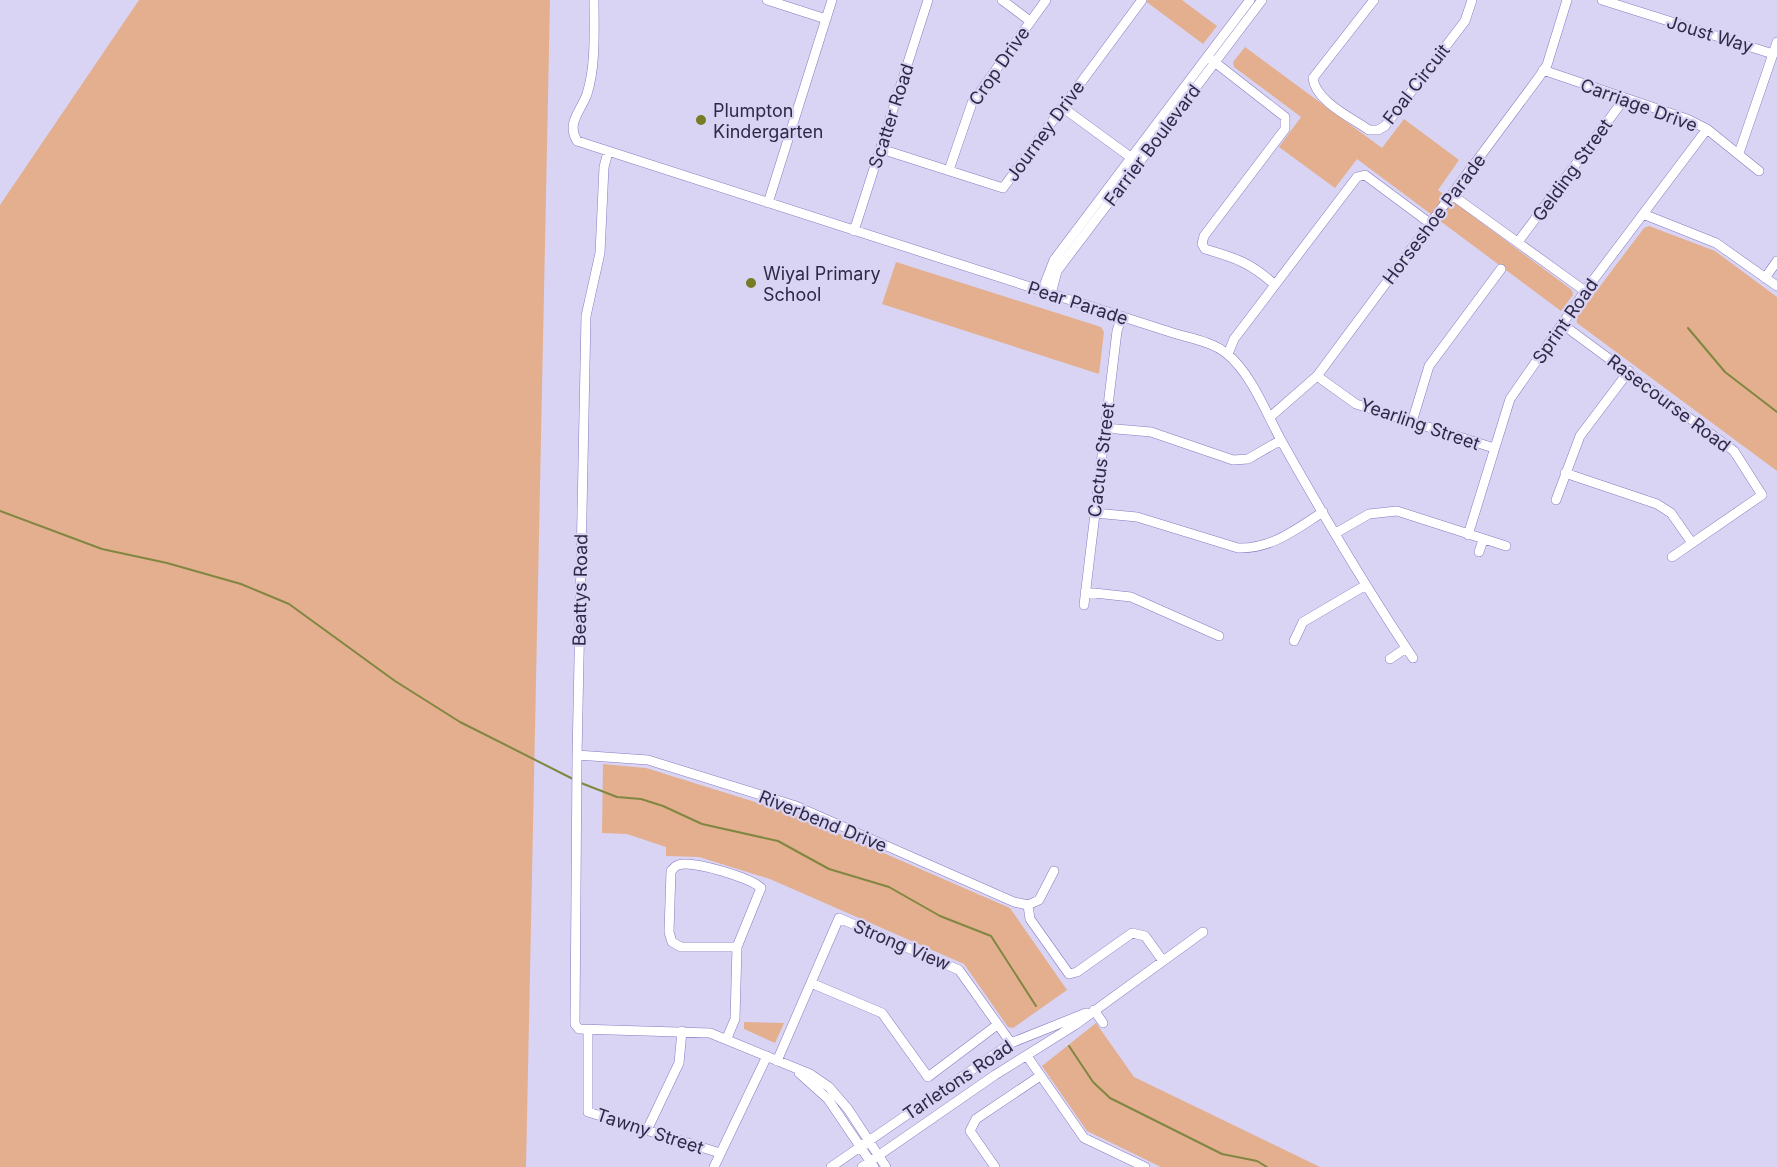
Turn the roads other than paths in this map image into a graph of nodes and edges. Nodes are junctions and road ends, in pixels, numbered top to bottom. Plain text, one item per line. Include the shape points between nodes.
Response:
1 (594, 0) edge
2 (767, 0) edge
3 (832, 0) edge
4 (928, 0) edge
5 (1002, 0) edge
6 (1046, 0) edge
7 (1250, 0) edge
8 (1262, 0) edge
9 (1374, 0) edge
10 (1472, 0) edge
11 (1568, 0) edge
12 (1602, 0) edge
13 (1137, 2) edge
14 (826, 19) junction
15 (1030, 21) junction
16 (1777, 42) edge
17 (1773, 54) junction
18 (1212, 59) junction
19 (1543, 70) junction
20 (1625, 98) junction
21 (1062, 107) junction
22 (1707, 129) junction
23 (881, 149) junction
24 (608, 152) junction
25 (1739, 153) junction
26 (1134, 159) junction
27 (949, 170) junction
28 (1759, 171) dead end
29 (1452, 195) junction
30 (768, 203) junction
31 (1643, 214) junction
32 (1431, 224) junction
33 (854, 231) junction
34 (1518, 242) junction
35 (1777, 261) edge
36 (1501, 269) dead end
37 (1765, 278) junction
38 (1275, 285) junction
39 (1777, 286) edge
40 (1585, 291) junction
41 (1046, 293) junction
42 (1122, 316) junction
43 (1562, 324) junction
44 (1228, 354) junction
45 (1629, 371) junction
46 (1317, 376) junction
47 (1270, 417) junction
48 (1412, 422) junction
49 (1105, 428) junction
50 (1281, 440) junction
51 (1494, 448) junction
52 (1565, 473) junction
53 (1556, 500) dead end
54 (1323, 512) junction
55 (1095, 513) junction
56 (1336, 533) junction
57 (1468, 535) junction
58 (1483, 540) junction
59 (1692, 543) junction
60 (1506, 546) dead end
61 (1479, 552) dead end
62 (1672, 557) dead end
63 (1366, 585) junction
64 (1085, 592) junction
65 (1084, 605) dead end
66 (1219, 636) dead end
67 (1294, 641) dead end
68 (1406, 648) junction
69 (1413, 658) dead end
70 (1390, 659) dead end
71 (577, 754) junction
72 (1054, 871) dead end
73 (1028, 905) junction
74 (1203, 932) dead end
75 (737, 947) junction
76 (1163, 961) junction
77 (811, 982) junction
78 (1094, 1010) junction
79 (1103, 1023) dead end
80 (997, 1025) junction
81 (583, 1030) junction
82 (682, 1031) junction
83 (727, 1038) junction
84 (1011, 1043) junction
85 (767, 1056) junction
86 (1027, 1056) junction
87 (777, 1061) junction
88 (1040, 1076) junction
89 (647, 1130) junction
90 (865, 1144) junction
91 (720, 1153) junction
92 (871, 1159) edge
93 (714, 1167) edge
94 (831, 1167) edge
95 (886, 1167) edge
96 (995, 1167) edge
97 (1145, 1167) edge

1 - 24 street, Pear Parade via 591,78 572,133 577,141
2 - 14 street
3 - 14 street
4 - 23 street, Scatter Road
5 - 15 street
6 - 15 street, Crop Drive
7 - 18 street, Farrier Boulevard
8 - 18 street, Farrier Boulevard
9 - 10 street, Foal Circuit via 1313,78 1324,98 1369,130 1385,126 1465,21
11 - 19 street, Horseshoe Parade
12 - 17 street, Joust Way
13 - 21 street, Journey Drive
14 - 30 street
15 - 27 street, Crop Drive via 972,103
16 - 17 street, Joust Way
17 - 25 street
18 - 26 street, Farrier Boulevard
18 - 38 street via 1285,117 1285,129 1204,236 1202,244 1205,249 1244,260
19 - 20 street, Carriage Drive
19 - 29 street, Horseshoe Parade
20 - 22 street, Carriage Drive
20 - 34 street, Gelding Street
21 - 26 street
21 - 27 street, Journey Drive via 1003,188
22 - 25 street, Carriage Drive
22 - 31 street, Sprint Road
23 - 27 street, Journey Drive
23 - 33 street, Scatter Road
24 - 30 street, Pear Parade
24 - 71 street, Beattys Road via 600,253 586,316
25 - 28 street, Carriage Drive
26 - 41 street, Farrier Boulevard via 1054,260
29 - 32 street, Horseshoe Parade
29 - 34 street
30 - 33 street, Pear Parade
31 - 37 street via 1716,243
31 - 40 street, Sprint Road
32 - 38 street via 1365,175 1357,177
32 - 46 street, Horseshoe Parade
33 - 41 street, Pear Parade
34 - 40 street
35 - 37 street
36 - 48 street via 1430,366
37 - 39 street
38 - 44 street via 1234,339
40 - 43 street, Sprint Road
41 - 42 street, Pear Parade
42 - 44 street, Pear Parade
42 - 49 street, Cactus Street
43 - 45 street, Rasecourse Road
43 - 51 street, Sprint Road via 1510,399
44 - 47 street, Pear Parade
45 - 52 street via 1580,436
45 - 59 street, Rasecourse Road via 1734,451 1762,495
46 - 47 street, Horseshoe Parade
46 - 48 street, Yearling Street via 1356,404
47 - 50 street, Pear Parade
48 - 51 street, Yearling Street
49 - 50 street via 1151,432 1233,460 1248,459
49 - 55 street, Cactus Street
50 - 54 street, Pear Parade
51 - 57 street, Sprint Road
52 - 53 street
52 - 59 street via 1657,504 1671,513
54 - 55 street via 1270,544 1250,548 1238,548 1137,517
54 - 56 street, Pear Parade
55 - 64 street, Cactus Street
56 - 57 street via 1369,514 1397,511
56 - 63 street, Pear Parade
57 - 58 street
58 - 60 street
58 - 61 street
59 - 62 street
63 - 67 street via 1303,622
63 - 68 street, Pear Parade
64 - 65 street, Cactus Street
64 - 66 street via 1131,597
68 - 69 street, Pear Parade
68 - 70 street
71 - 73 street, Riverbend Drive via 648,760 796,806
71 - 81 street, Beattys Road via 575,1024
72 - 73 street via 1038,900
73 - 76 street via 1030,919 1069,974 1132,933 1145,936
74 - 76 street, Tarletons Road
75 - 75 street via 761,888 700,866 678,865 671,871 672,942 681,947
75 - 83 street via 735,1019
76 - 78 street, Tarletons Road
77 - 80 street via 882,1013 928,1077
77 - 80 street, Strong View via 839,918 959,970
77 - 87 street, Strong View
78 - 79 street
78 - 84 street, Tarletons Road
78 - 86 street, Tarletons Road
80 - 84 street, Strong View
81 - 82 street
81 - 89 street, Tawny Street via 588,1112
82 - 83 street
82 - 89 street via 679,1063
83 - 85 street
84 - 90 street, Tarletons Road
85 - 87 street
85 - 91 street
86 - 88 street
86 - 92 street, Tarletons Road
87 - 90 street via 830,1087 848,1108
88 - 96 street via 970,1127
88 - 97 street via 1084,1138
89 - 91 street, Tawny Street
90 - 92 street
90 - 94 street, Tarletons Road
91 - 93 street
92 - 95 street

